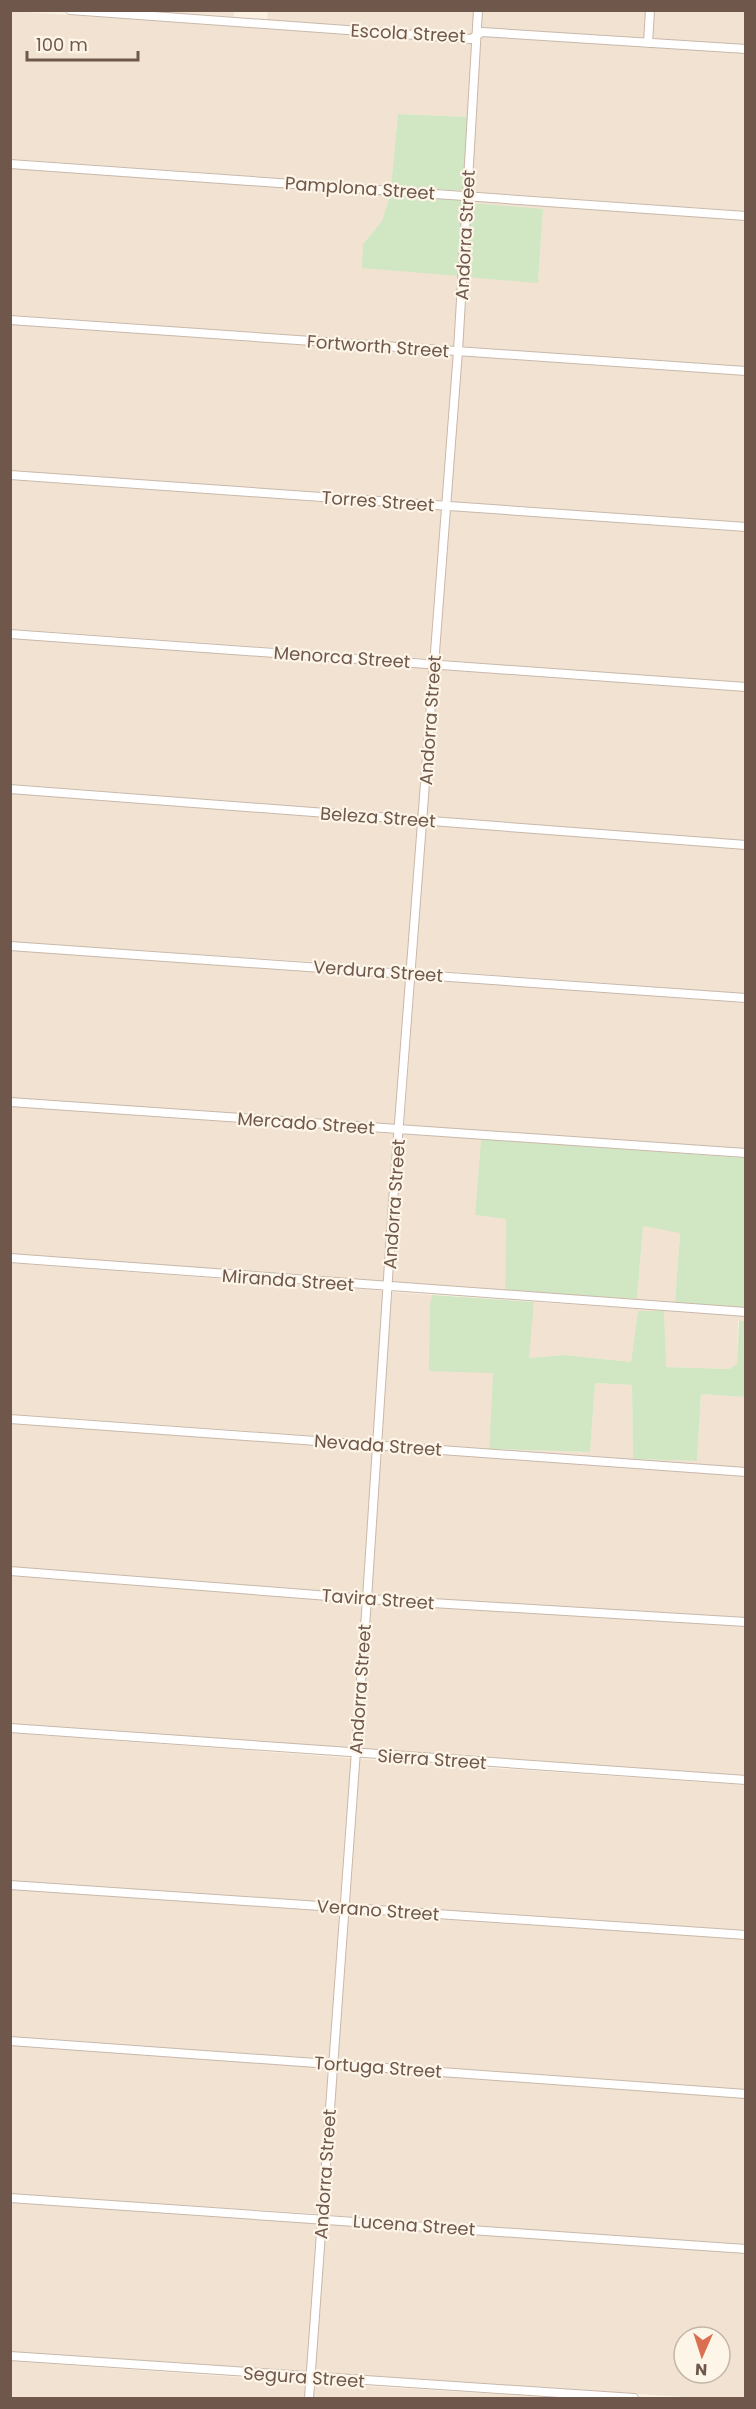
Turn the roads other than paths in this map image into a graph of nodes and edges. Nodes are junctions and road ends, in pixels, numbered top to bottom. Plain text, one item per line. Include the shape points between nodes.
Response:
1 (70, 10) edge
2 (478, 10) edge
3 (650, 10) edge
4 (476, 36) junction
5 (648, 43) junction
6 (746, 49) edge
7 (10, 164) edge
8 (468, 196) junction
9 (746, 216) edge
10 (10, 320) edge
11 (458, 351) junction
12 (746, 371) edge
13 (10, 475) edge
14 (445, 506) junction
15 (746, 527) edge
16 (10, 634) edge
17 (434, 664) junction
18 (746, 687) edge
19 (10, 789) edge
20 (422, 821) junction
21 (746, 845) edge
22 (10, 946) edge
23 (412, 973) junction
24 (746, 998) edge
25 (10, 1102) edge
26 (400, 1130) junction
27 (746, 1153) edge
28 (10, 1258) edge
29 (388, 1287) junction
30 (746, 1312) edge
31 (10, 1419) edge
32 (378, 1445) junction
33 (746, 1472) edge
34 (10, 1571) edge
35 (367, 1599) junction
36 (746, 1622) edge
37 (10, 1728) edge
38 (355, 1754) junction
39 (746, 1780) edge
40 (10, 1885) edge
41 (344, 1908) junction
42 (746, 1935) edge
43 (10, 2041) edge
44 (332, 2064) junction
45 (746, 2094) edge
46 (10, 2198) edge
47 (323, 2218) junction
48 (746, 2249) edge
49 (10, 2356) edge
50 (311, 2378) junction
51 (309, 2398) edge
52 (634, 2398) edge

1 - 4 street, Escola Street via 471,39
2 - 4 street, Andorra Street
3 - 5 street
4 - 5 street, Escola Street via 482,32
4 - 8 street, Andorra Street
5 - 6 street, Escola Street
7 - 8 street, Pamplona Street
8 - 9 street, Pamplona Street
8 - 11 street, Andorra Street
10 - 11 street, Fortworth Street
11 - 12 street, Fortworth Street
11 - 14 street, Andorra Street
13 - 14 street, Torres Street
14 - 15 street, Torres Street
14 - 17 street, Andorra Street
16 - 17 street, Menorca Street
17 - 18 street, Menorca Street
17 - 20 street, Andorra Street
19 - 20 street, Beleza Street
20 - 21 street, Beleza Street
20 - 23 street, Andorra Street
22 - 23 street, Verdura Street
23 - 24 street, Verdura Street
23 - 26 street, Andorra Street
25 - 26 street, Mercado Street
26 - 27 street, Mercado Street
26 - 29 street, Andorra Street
28 - 29 street, Miranda Street
29 - 30 street, Miranda Street
29 - 32 street, Andorra Street
31 - 32 street, Nevada Street
32 - 33 street, Nevada Street
32 - 35 street, Andorra Street
34 - 35 street, Tavira Street
35 - 36 street, Tavira Street
35 - 38 street, Andorra Street
37 - 38 street, Sierra Street
38 - 39 street, Sierra Street
38 - 41 street, Andorra Street
40 - 41 street, Verano Street
41 - 42 street, Verano Street
41 - 44 street, Andorra Street
43 - 44 street, Tortuga Street
44 - 45 street, Tortuga Street
44 - 47 street, Andorra Street
46 - 47 street, Lucena Street
47 - 48 street, Lucena Street
47 - 50 street, Andorra Street
49 - 50 street, Segura Street
50 - 51 street, Andorra Street
50 - 52 street, Segura Street

